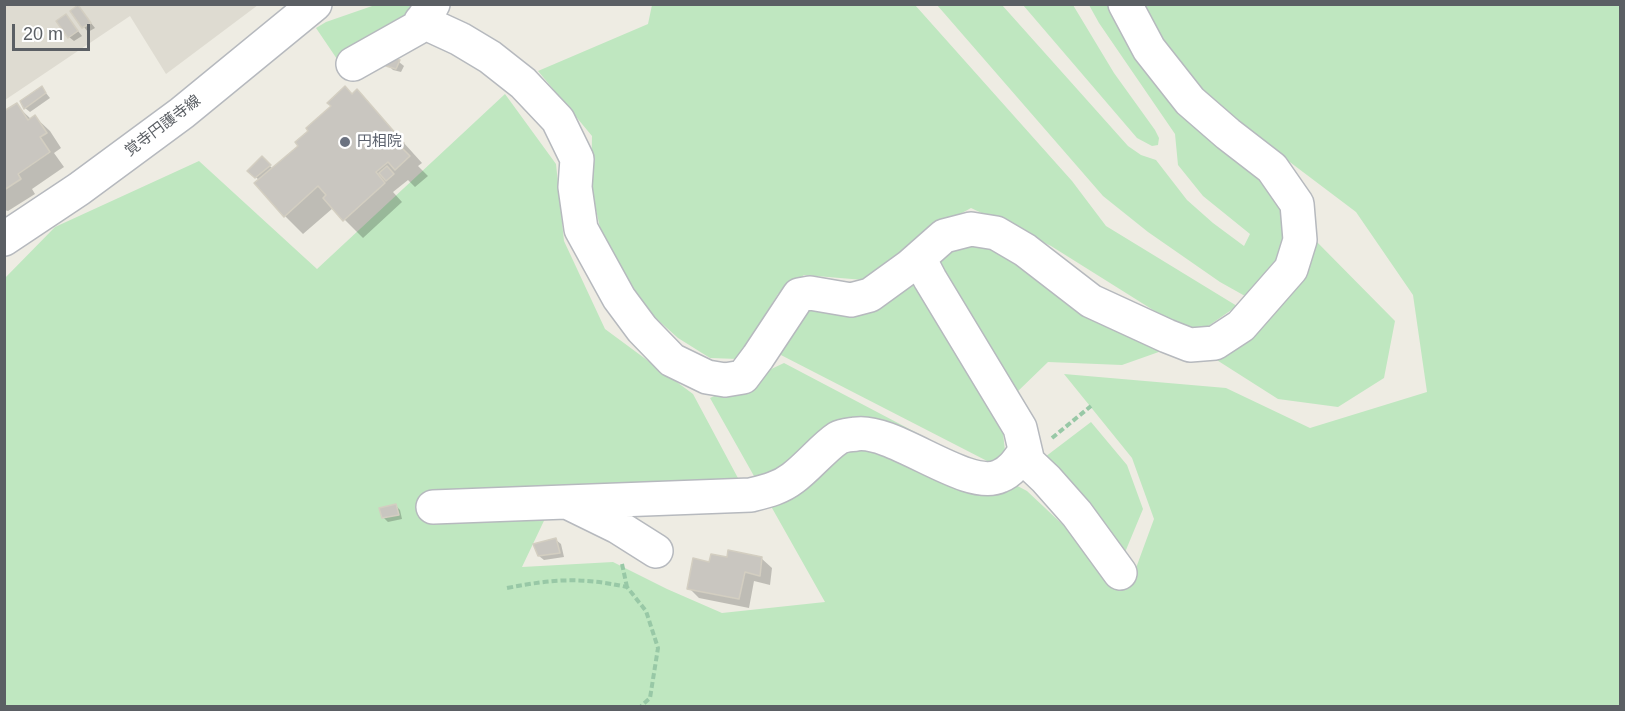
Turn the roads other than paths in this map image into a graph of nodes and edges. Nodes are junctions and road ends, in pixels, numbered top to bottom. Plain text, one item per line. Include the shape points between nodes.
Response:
1 (315, 4) edge
2 (1125, 4) edge
3 (427, 13) edge
4 (353, 64) dead end
5 (4, 239) edge
6 (919, 258) junction
7 (1026, 453) junction
8 (565, 501) junction
9 (433, 507) dead end
10 (656, 551) dead end
11 (1120, 573) dead end

1 - 5 street, 覚寺円護寺線 via 182,113
2 - 6 street via 1149,49 1190,101 1272,168 1297,204 1300,240 1291,269 1241,326 1215,343 1190,345 1091,301 1025,250 996,234 971,229 944,236
3 - 4 street via 417,28
3 - 6 street via 523,83 558,120 577,159 575,187 582,229 619,298 672,360 707,377 743,377 799,295 810,293 851,300 870,295
6 - 7 street via 1020,428
7 - 8 street via 997,478 983,478 951,469 876,435 860,433 839,437 773,490 751,495
7 - 11 street via 1028,462 1077,514
8 - 9 street
8 - 10 street

